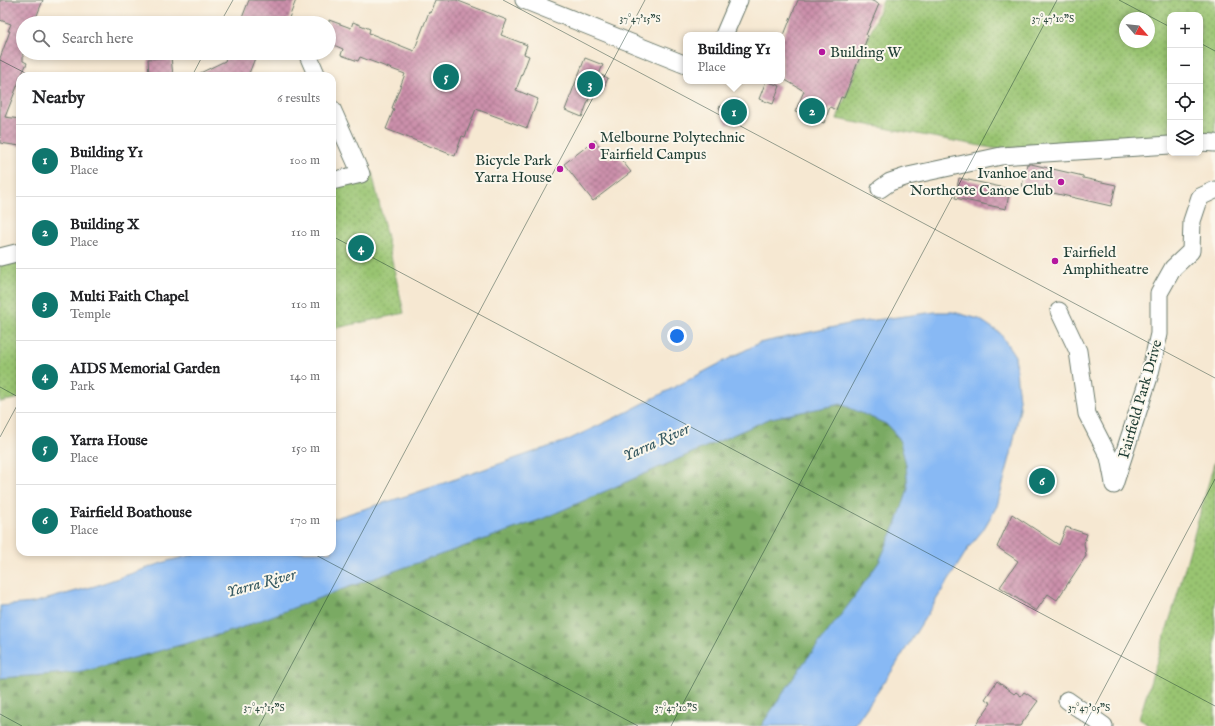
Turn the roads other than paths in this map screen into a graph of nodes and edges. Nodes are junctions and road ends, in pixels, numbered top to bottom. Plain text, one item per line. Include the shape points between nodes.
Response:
1 (739, 0) edge
2 (533, 2) edge
3 (725, 32) edge
4 (310, 60) edge
5 (683, 64) edge
6 (315, 72) edge
7 (336, 118) edge
8 (1203, 142) edge
9 (1215, 143) edge
10 (1167, 145) edge
11 (336, 180) edge
12 (880, 189) dead end
13 (1215, 190) edge
14 (16, 253) edge
15 (0, 257) edge
16 (1059, 311) dead end
17 (1067, 700) dead end
18 (1104, 726) edge

1 - 3 street
2 - 5 street
4 - 6 street
7 - 11 street via 361,174
8 - 9 street
10 - 12 street via 1001,156 908,176 890,182
13 - 16 street, Fairfield Park Drive via 1200,197 1192,221 1191,251 1173,268 1159,293 1159,334 1149,377 1114,485 1109,457 1087,414 1078,351
14 - 15 street
17 - 18 street

